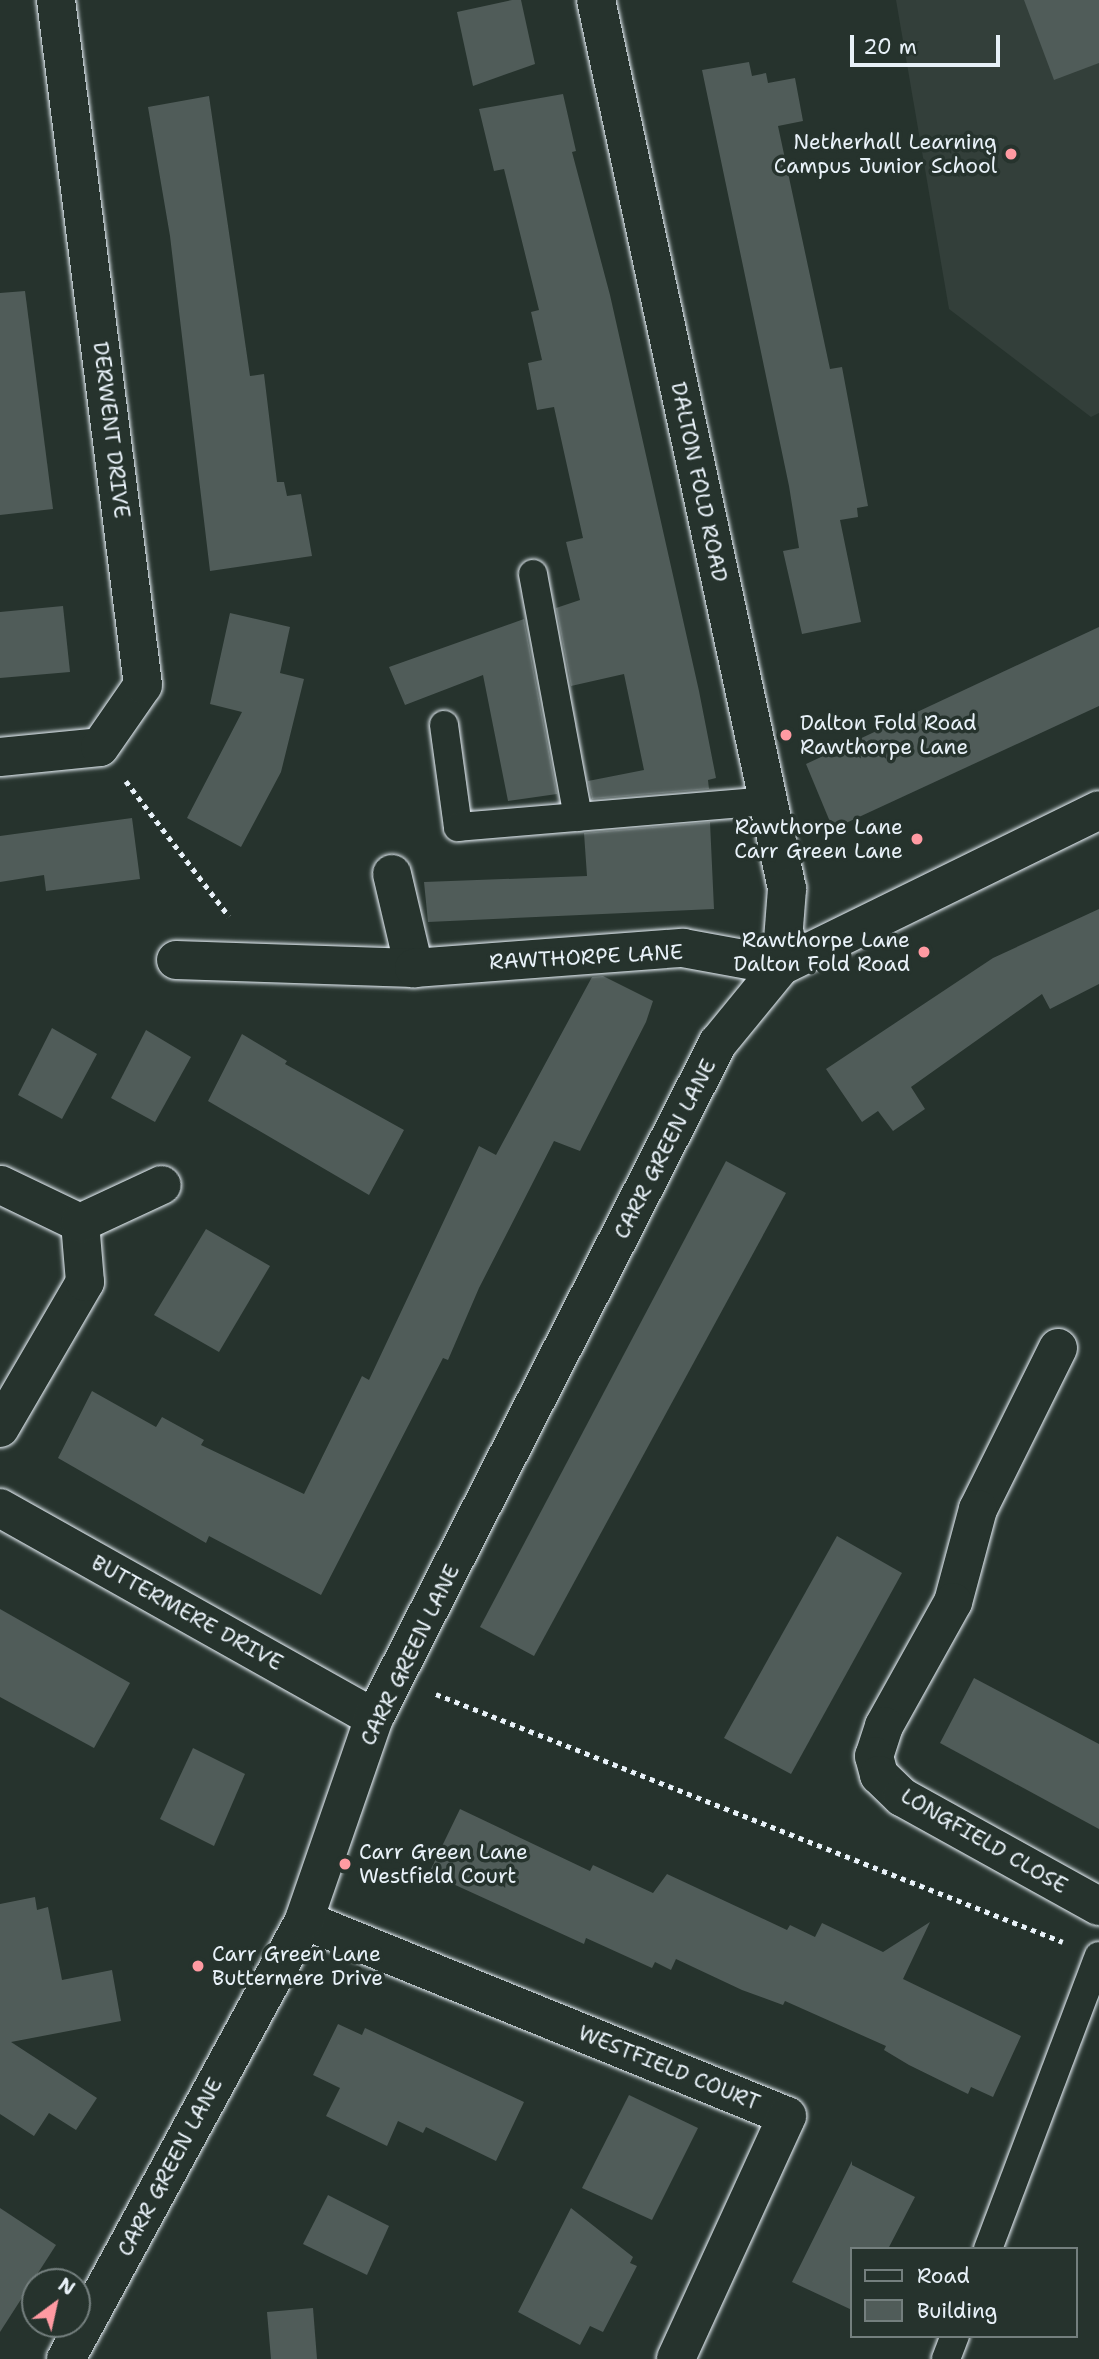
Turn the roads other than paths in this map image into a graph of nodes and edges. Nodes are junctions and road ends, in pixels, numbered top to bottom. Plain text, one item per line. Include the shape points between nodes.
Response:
1 (56, 0) edge
2 (596, 0) edge
3 (533, 574) dead end
4 (444, 724) dead end
5 (0, 757) edge
6 (767, 801) junction
7 (1099, 810) edge
8 (578, 817) junction
9 (393, 874) dead end
10 (176, 960) dead end
11 (782, 966) junction
12 (414, 968) junction
13 (1, 1185) edge
14 (162, 1185) dead end
15 (80, 1223) junction
16 (1058, 1348) dead end
17 (0, 1428) edge
18 (0, 1508) edge
19 (374, 1718) junction
20 (1099, 1906) edge
21 (304, 1920) junction
22 (1096, 1962) edge
23 (989, 2247) edge
24 (954, 2338) edge
25 (75, 2356) edge
26 (676, 2359) edge
27 (946, 2359) edge

1 - 5 street, DERWENT DRIVE via 143,685 100,747
2 - 6 street, DALTON FOLD ROAD
3 - 8 lane
4 - 8 lane via 458,827
6 - 8 lane
6 - 11 street, DALTON FOLD ROAD via 787,889
7 - 11 street
9 - 12 street
10 - 12 street, RAWTHORPE LANE
11 - 12 street, RAWTHORPE LANE via 683,948
11 - 19 street, CARR GREEN LANE via 718,1043
13 - 15 street
14 - 15 street
15 - 17 street via 85,1282
16 - 20 street, LONGFIELD CLOSE via 978,1509 953,1602 884,1726 874,1756 878,1775 902,1797
18 - 19 street, BUTTERMERE DRIVE
19 - 21 street, CARR GREEN LANE
21 - 25 street, CARR GREEN LANE
21 - 26 street, WESTFIELD COURT via 787,2116
22 - 23 lane
24 - 27 lane

